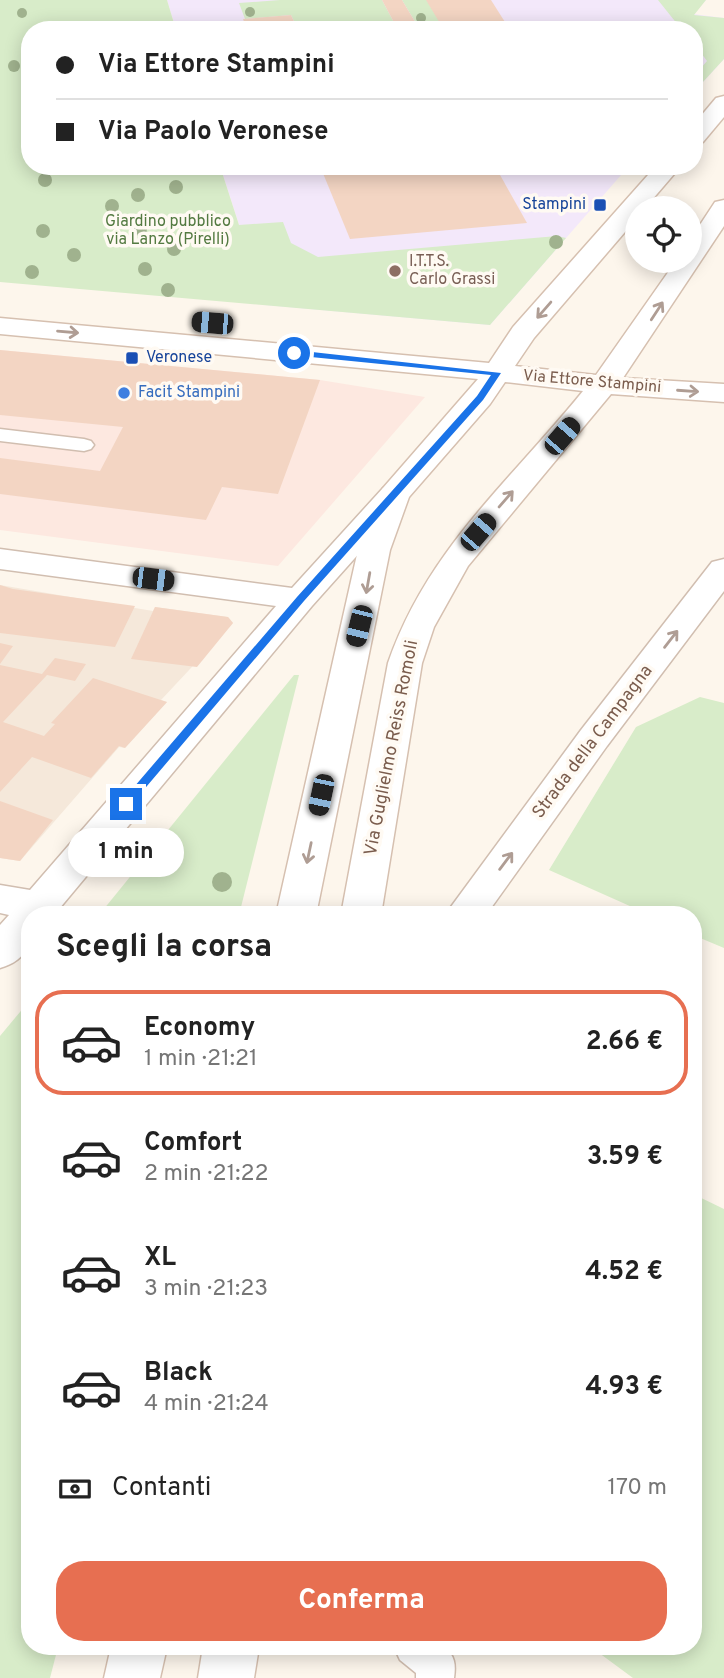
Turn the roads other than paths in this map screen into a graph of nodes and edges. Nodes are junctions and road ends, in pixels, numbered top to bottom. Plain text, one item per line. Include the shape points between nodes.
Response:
1 (724, 103) edge
2 (703, 128) edge
3 (661, 175) edge
4 (724, 207) edge
5 (0, 303) edge
6 (0, 326) edge
7 (624, 361) junction
8 (503, 362) junction
9 (724, 369) edge
10 (604, 384) junction
11 (724, 393) edge
12 (0, 435) edge
13 (84, 445) dead end
14 (394, 495) junction
15 (0, 559) edge
16 (724, 569) edge
17 (300, 599) junction
18 (0, 899) edge
19 (40, 906) edge
20 (298, 906) edge
21 (363, 906) edge
22 (472, 906) edge
23 (21, 908) edge
24 (21, 928) edge
25 (0, 953) edge
26 (137, 1655) edge
27 (230, 1655) edge
28 (424, 1655) edge
29 (132, 1678) edge
30 (226, 1678) edge
31 (435, 1678) edge

1 - 2 main road
3 -> 8 main road
7 -> 4 main road, Via Guglielmo Reiss Romoli
5 - 8 main road, Via Ettore Stampini
6 -> 8 main road, Via Ettore Stampini
7 - 8 main road, Via Ettore Stampini
7 - 9 main road, Via Ettore Stampini
7 - 10 main road, Via Guglielmo Reiss Romoli
8 - 10 main road, Via Ettore Stampini
8 - 14 main road via 480,398
10 -> 11 main road, Via Ettore Stampini
21 -> 10 main road, Via Guglielmo Reiss Romoli via 397,702 413,634 425,606 461,551
12 - 13 lane
14 - 17 main road
14 -> 20 main road via 374,550
15 - 17 main road
22 -> 16 main road, Strada della Campagna
17 - 19 main road
18 - 23 main road
24 - 25 main road
26 - 29 main road
27 - 30 main road
28 - 31 lane via 437,1665

